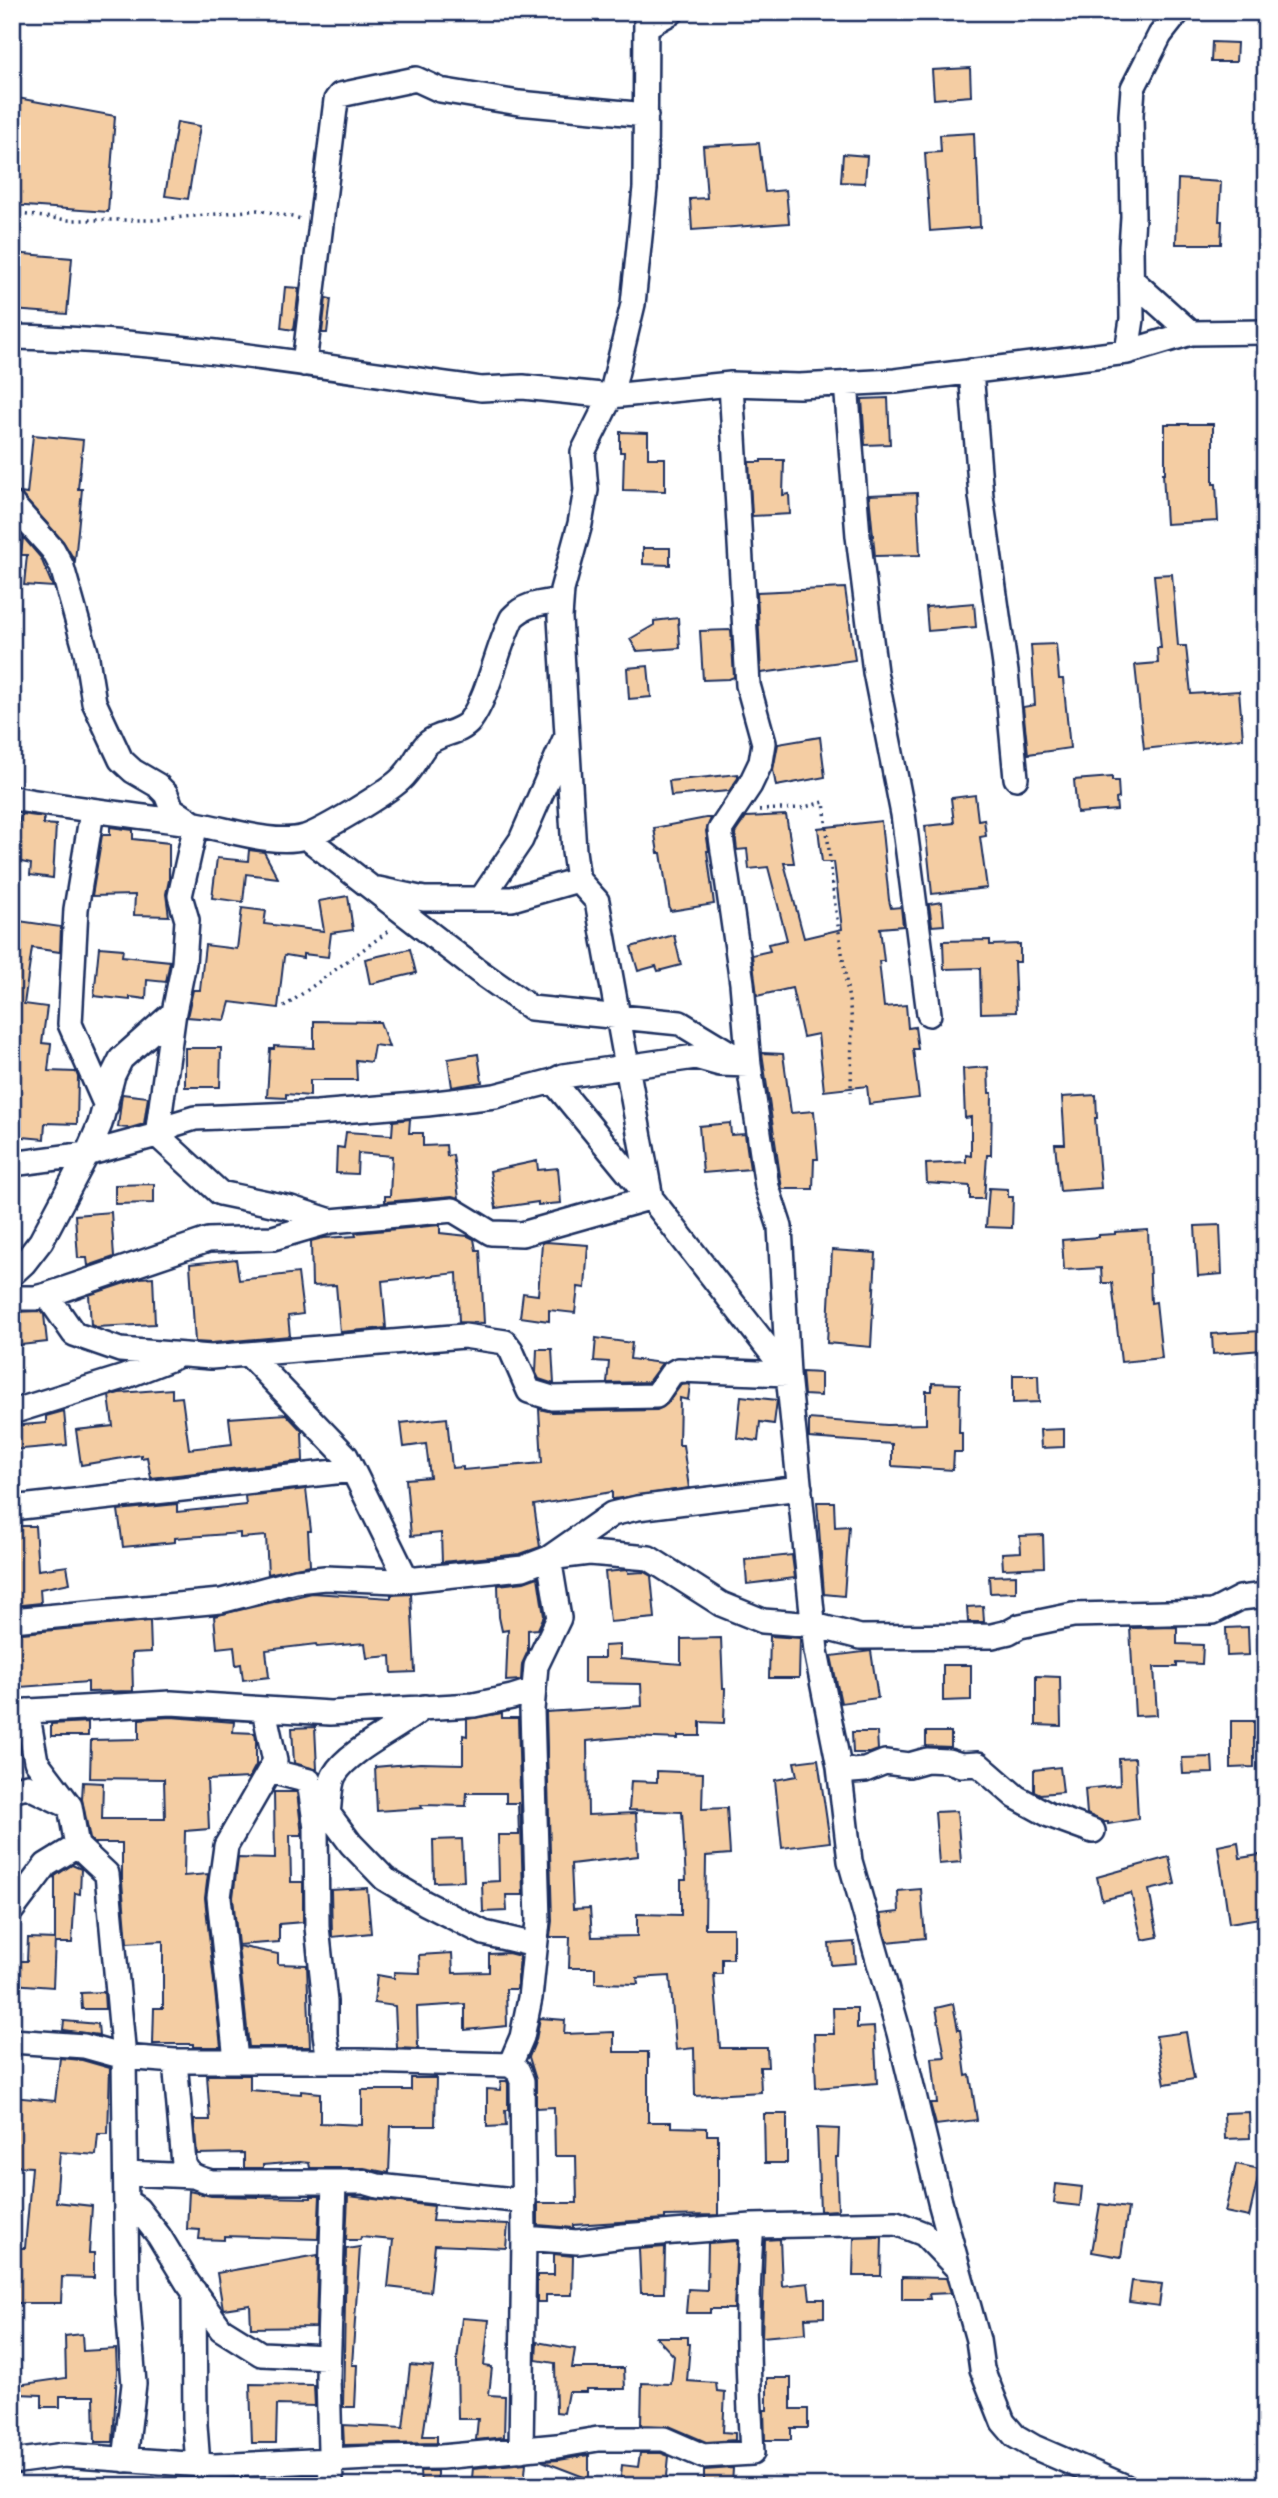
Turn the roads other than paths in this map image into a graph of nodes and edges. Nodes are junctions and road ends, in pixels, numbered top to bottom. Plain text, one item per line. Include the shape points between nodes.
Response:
1 (672, 12) edge
2 (1178, 12) edge
3 (646, 19) edge
4 (646, 115) junction
5 (1131, 279) junction
6 (1266, 332) edge
7 (1191, 333) junction
8 (12, 337) edge
9 (1128, 352) junction
10 (304, 364) junction
11 (971, 371) junction
12 (846, 383) junction
13 (731, 384) junction
14 (611, 396) junction
15 (12, 504) edge
16 (561, 600) junction
17 (567, 735) junction
18 (1016, 778) dead end
19 (12, 798) edge
20 (92, 812) junction
21 (196, 824) junction
22 (306, 836) junction
23 (578, 880) junction
24 (371, 888) junction
25 (481, 899) junction
26 (174, 1012) junction
27 (929, 1014) dead end
28 (618, 1016) junction
29 (749, 1065) junction
30 (627, 1068) junction
31 (554, 1081) junction
32 (106, 1106) junction
33 (157, 1135) junction
34 (87, 1154) junction
35 (12, 1164) edge
36 (331, 1221) junction
37 (12, 1273) edge
38 (47, 1295) junction
39 (12, 1298) edge
40 (248, 1354) junction
41 (180, 1355) junction
42 (789, 1374) junction
43 (12, 1412) edge
44 (353, 1470) junction
45 (800, 1488) junction
46 (12, 1508) edge
47 (549, 1558) junction
48 (406, 1578) junction
49 (1266, 1595) edge
50 (12, 1620) edge
51 (814, 1625) junction
52 (534, 1690) junction
53 (424, 1707) junction
54 (264, 1710) junction
55 (19, 1711) edge
56 (839, 1767) junction
57 (270, 1771) junction
58 (334, 1775) junction
59 (309, 1781) junction
60 (12, 1790) edge
61 (70, 1806) junction
62 (1093, 1831) dead end
63 (77, 1846) junction
64 (12, 1910) edge
65 (535, 1945) junction
66 (12, 2040) edge
67 (124, 2057) junction
68 (236, 2060) junction
69 (329, 2061) junction
70 (175, 2062) junction
71 (510, 2065) junction
72 (126, 2173) junction
73 (192, 2176) junction
74 (334, 2182) junction
75 (126, 2201) junction
76 (524, 2201) junction
77 (752, 2226) junction
78 (524, 2238) junction
79 (958, 2270) junction
80 (194, 2291) junction
81 (328, 2357) junction
82 (521, 2450) junction
83 (125, 2460) junction
84 (330, 2460) junction
85 (12, 2462) edge
86 (198, 2465) junction
87 (331, 2486) edge
88 (1124, 2486) edge

1 - 3 street
2 - 5 street via 1160,35 1133,88
3 - 4 street
4 - 10 street via 519,103 440,90 416,79 340,95
4 - 14 street via 645,188 633,304
5 - 7 street
5 - 9 street
6 - 7 street
7 - 9 street
8 - 10 street via 220,352
9 - 11 street
10 - 14 street via 481,389 523,387
11 - 12 street
11 - 18 street via 981,496
12 - 13 street
12 - 27 street via 875,672 903,814
13 - 14 street
13 - 29 street via 748,685 764,743 750,785 720,830
14 - 16 street via 583,452 586,490
15 - 21 street via 53,550 62,567 86,653 94,702 121,760 157,785 172,809
16 - 17 street
16 - 22 street via 532,604 512,618 480,703 465,727 432,739 417,762 387,790
17 - 23 street
17 - 25 street via 522,840
19 - 20 street
20 - 21 street
20 - 32 street via 76,909 70,1024
21 - 22 street via 283,840
21 - 26 street via 180,896 187,920
22 - 24 street
23 - 25 street via 512,899
23 - 28 street via 597,901
24 - 25 street via 424,899
24 - 28 street via 531,1008
26 - 32 street via 121,1059
26 - 33 street
28 - 29 street via 680,1023
28 - 30 street
29 - 30 street via 695,1057
29 - 42 street via 767,1187 780,1227
30 - 31 street
30 - 42 street via 651,1198
31 - 33 street via 495,1096 427,1104 195,1118
31 - 36 street via 649,1198 522,1234 491,1233 453,1210
32 - 34 street
33 - 34 street
33 - 36 street via 220,1193
34 - 35 street
34 - 37 street via 41,1241
36 - 38 street via 273,1238 208,1240
38 - 39 street
38 - 41 street via 74,1334 120,1350
40 - 41 street
40 - 42 street via 464,1336 505,1342 529,1391 552,1398 656,1396 678,1370
40 - 44 street via 346,1456
41 - 43 street
42 - 45 street
44 - 46 street
44 - 48 street
45 - 47 street via 612,1514
45 - 51 street
47 - 48 street via 523,1568
47 - 51 street via 589,1553 649,1558 720,1604 763,1620
47 - 52 street via 559,1618 536,1666
48 - 50 street via 296,1581 221,1601
49 - 51 street via 1240,1598 1213,1612 1073,1615 992,1636 860,1637
51 - 56 street
52 - 53 street via 474,1705
52 - 65 street
53 - 54 street via 331,1713
53 - 58 street via 359,1750
54 - 55 street via 171,1703
54 - 57 street via 275,1761
55 - 61 street via 36,1761
56 - 62 street via 865,1770 885,1762 909,1765 928,1760 978,1764 1016,1797
56 - 79 street via 850,1861
57 - 59 street
57 - 68 street via 226,1846 219,1897
58 - 59 street
58 - 65 street via 328,1813 385,1879 484,1933
59 - 69 street via 316,1828 317,1927
60 - 61 street via 27,1786
61 - 63 street
63 - 64 street via 46,1865
63 - 67 street via 107,1874
65 - 71 street via 522,2037
66 - 67 street via 84,2046
67 - 70 street
67 - 72 street
68 - 69 street
68 - 70 street
69 - 71 street
70 - 73 street via 184,2164
71 - 76 street via 522,2081
72 - 73 street
72 - 75 street
73 - 74 street via 211,2182
74 - 76 street
74 - 81 street
75 - 80 street via 159,2236
75 - 83 street via 134,2384
76 - 78 street
77 - 78 street via 577,2242
77 - 79 street via 896,2223 924,2234
77 - 82 street via 747,2361 752,2453 703,2456 664,2439 598,2439
78 - 82 street
79 - 88 street via 982,2369 1003,2422 1034,2447
80 - 81 street via 221,2329 261,2354
80 - 86 street
81 - 84 street
82 - 84 street
83 - 85 street via 64,2455
83 - 86 street
84 - 86 street
84 - 87 street

